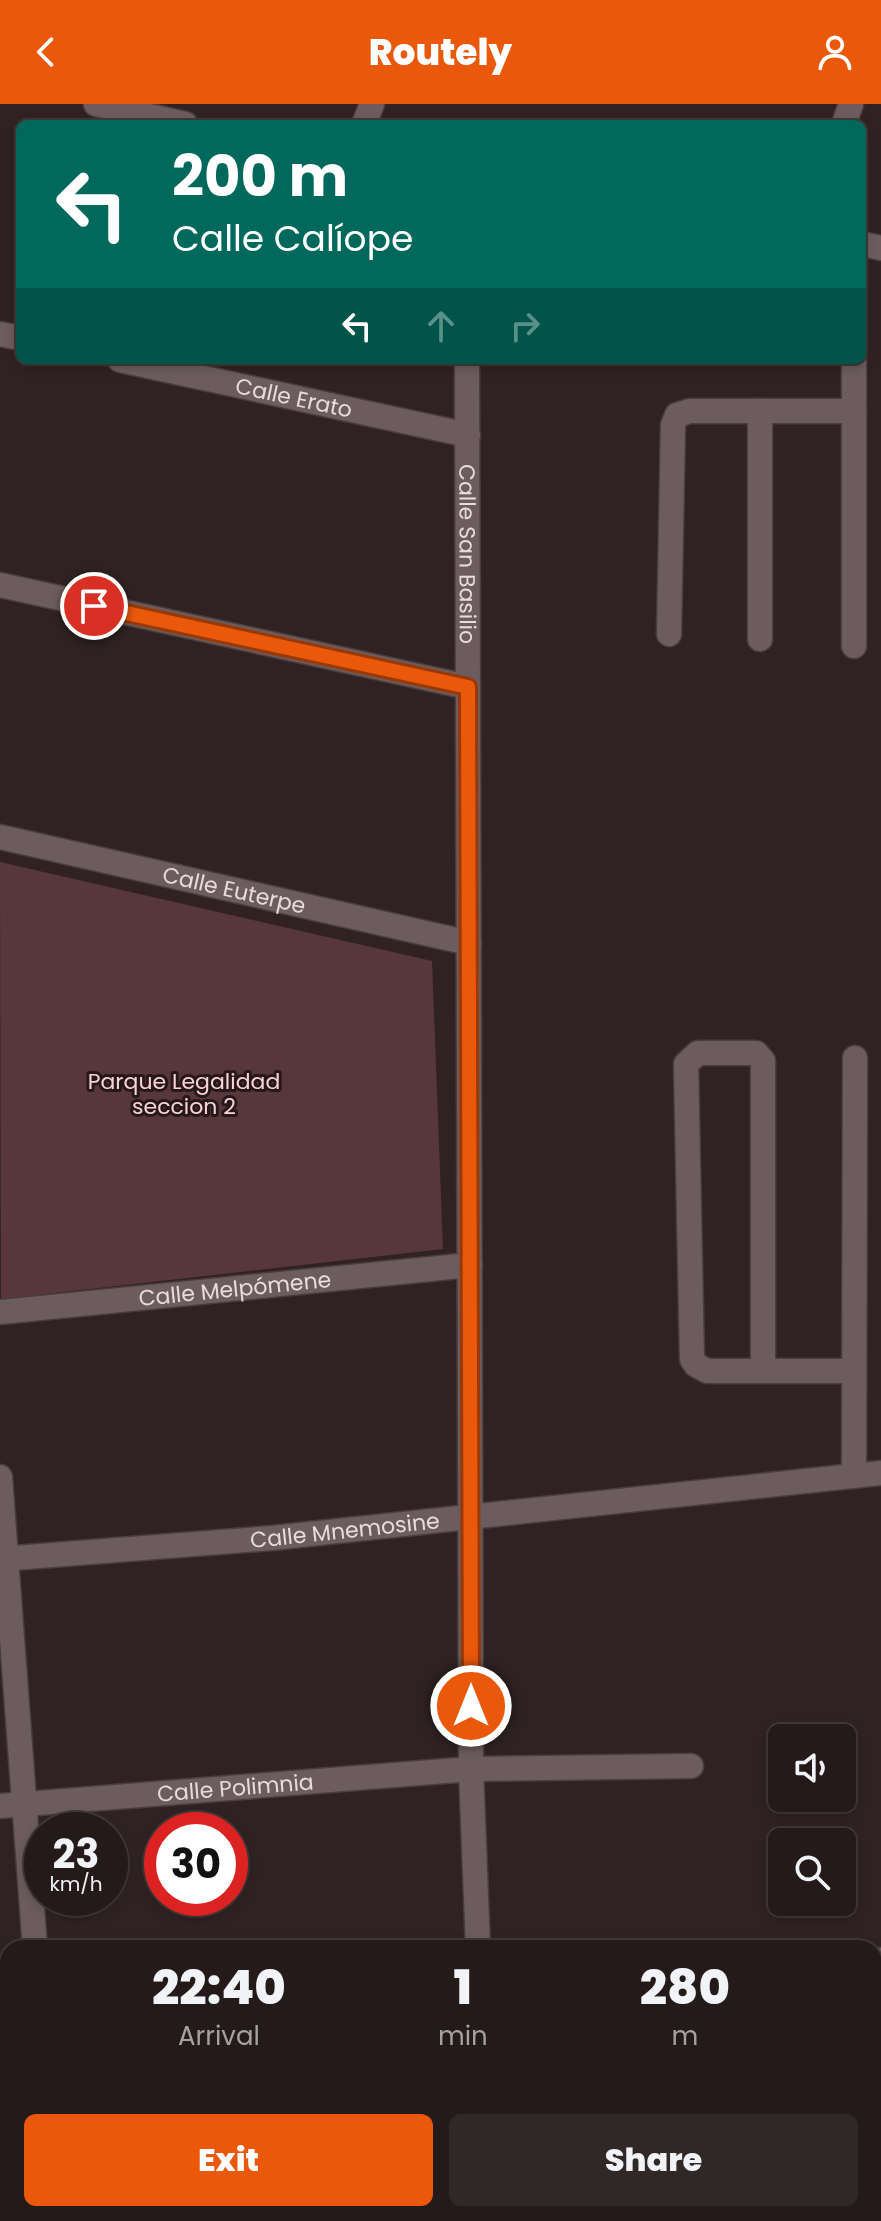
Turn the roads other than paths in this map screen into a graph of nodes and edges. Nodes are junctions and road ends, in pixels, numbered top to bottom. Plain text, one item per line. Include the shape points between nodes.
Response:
1 (96, 104) edge
2 (167, 120) edge
3 (139, 364) edge
4 (467, 364) edge
5 (854, 364) edge
6 (760, 411) junction
7 (854, 411) junction
8 (468, 435) junction
9 (0, 585) edge
10 (669, 634) dead end
11 (760, 639) dead end
12 (854, 646) dead end
13 (468, 687) junction
14 (0, 837) edge
15 (469, 943) junction
16 (855, 1058) dead end
17 (470, 1265) junction
18 (0, 1312) edge
19 (763, 1371) junction
20 (854, 1371) junction
21 (881, 1473) edge
22 (854, 1476) junction
23 (0, 1477) edge
24 (471, 1516) junction
25 (3, 1559) edge
26 (691, 1766) dead end
27 (471, 1769) junction
28 (12, 1805) edge
29 (34, 1940) edge
30 (478, 1940) edge

1 - 2 street
3 - 8 street, Calle Erato
4 - 8 street, Calle San Basilio
5 - 7 street
6 - 7 street
6 - 10 street via 677,415
6 - 11 street
7 - 12 street
8 - 13 street, Calle San Basilio
9 - 13 street
13 - 15 street, Calle San Basilio
14 - 15 street, Calle Euterpe
15 - 17 street, Calle San Basilio
16 - 20 street
17 - 18 street, Calle Melpómene
17 - 24 street, Calle San Basilio
19 - 19 street via 763,1061 756,1053 698,1053 686,1064 692,1359 707,1371
19 - 20 street
20 - 22 street
21 - 22 street, Calle Mnemosine
22 - 24 street, Calle Mnemosine
23 - 25 street
24 - 25 street, Calle Mnemosine
24 - 27 street, Calle San Basilio
25 - 28 street
26 - 27 street, Calle Polimnia
27 - 28 street, Calle Polimnia
27 - 30 street, Calle San Basilio
28 - 29 street

